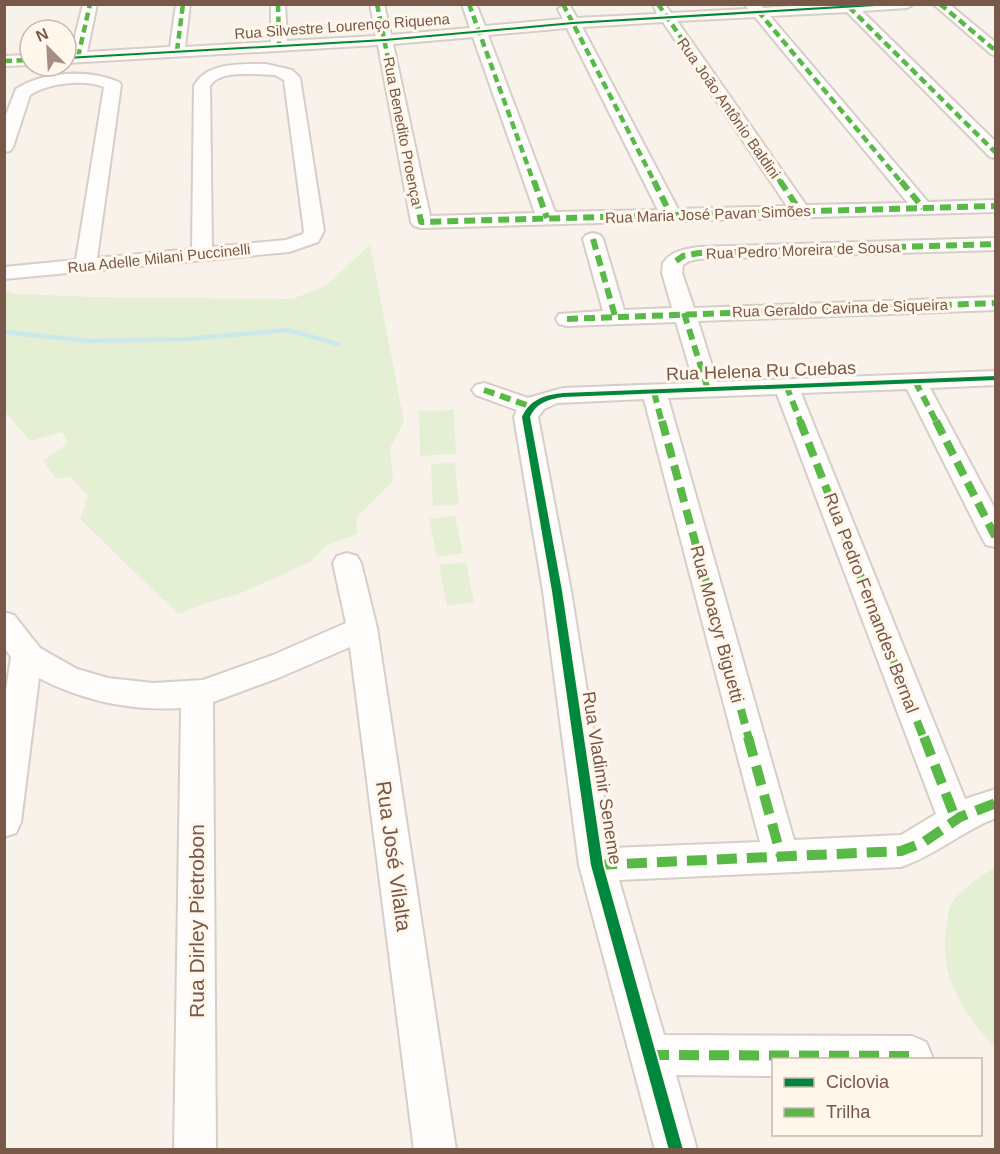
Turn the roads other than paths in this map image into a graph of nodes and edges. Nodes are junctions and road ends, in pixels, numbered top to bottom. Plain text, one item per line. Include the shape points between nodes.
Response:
1 (90, 4) edge
2 (183, 4) edge
3 (278, 4) edge
4 (376, 4) edge
5 (469, 4) edge
6 (562, 4) edge
7 (907, 4) edge
8 (940, 4) edge
9 (848, 6) edge
10 (756, 9) edge
11 (662, 11) edge
12 (573, 23) junction
13 (479, 32) junction
14 (78, 39) edge
15 (385, 40) junction
16 (279, 45) junction
17 (177, 51) junction
18 (996, 51) edge
19 (78, 57) edge
20 (4, 147) edge
21 (996, 153) edge
22 (996, 206) edge
23 (923, 208) junction
24 (801, 212) junction
25 (671, 215) junction
26 (547, 218) junction
27 (421, 222) joint
28 (593, 239) dead end
29 (996, 244) edge
30 (202, 254) junction
31 (86, 265) junction
32 (4, 273) edge
33 (996, 303) edge
34 (684, 313) junction
35 (615, 316) junction
36 (567, 319) dead end
37 (996, 378) edge
38 (915, 381) junction
39 (786, 386) junction
40 (484, 390) dead end
41 (708, 390) junction
42 (654, 392) junction
43 (532, 407) junction
44 (996, 538) edge
45 (347, 563) dead end
46 (4, 623) edge
47 (362, 628) junction
48 (27, 654) junction
49 (197, 693) junction
50 (996, 803) edge
51 (956, 820) junction
52 (4, 822) edge
53 (781, 856) junction
54 (597, 865) junction
55 (650, 1055) junction
56 (912, 1056) dead end
57 (195, 1149) edge
58 (435, 1149) edge
59 (676, 1149) edge

1 - 14 street
2 - 17 street
3 - 16 street
4 - 15 street, Rua Benedito Proença
5 - 13 street
6 - 12 street
7 - 9 street, Rua Silvestre Lourenço Riquena
8 - 18 street
9 - 10 street, Rua Silvestre Lourenço Riquena
9 - 21 street
10 - 11 street, Rua Silvestre Lourenço Riquena
10 - 23 street
11 - 12 street, Rua Silvestre Lourenço Riquena
11 - 24 street, Rua João Antônio Baldini
12 - 13 street, Rua Silvestre Lourenço Riquena
12 - 25 street
13 - 15 street, Rua Silvestre Lourenço Riquena
13 - 26 street
15 - 16 street, Rua Silvestre Lourenço Riquena
15 - 27 street, Rua Benedito Proença
16 - 17 street, Rua Silvestre Lourenço Riquena
17 - 19 street, Rua Silvestre Lourenço Riquena
20 - 31 street via 24,91 39,84 69,81 103,80 114,87
22 - 23 street, Rua Maria José Pavan Simões
23 - 24 street, Rua Maria José Pavan Simões
24 - 25 street, Rua Maria José Pavan Simões
25 - 26 street, Rua Maria José Pavan Simões
26 - 27 street, Rua Maria José Pavan Simões
28 - 35 street
29 - 34 street, Rua Pedro Moreira de Sousa via 688,255 676,261 671,270
30 - 30 street, Rua Adelle Milani Puccinelli via 289,246 311,238 314,231 292,78 285,71 246,70 213,74 204,80
30 - 31 street, Rua Adelle Milani Puccinelli
31 - 32 street, Rua Adelle Milani Puccinelli
33 - 34 street, Rua Geraldo Cavina de Siqueira
34 - 35 street, Rua Geraldo Cavina de Siqueira
34 - 41 street, Rua Pedro Moreira de Sousa
35 - 36 street, Rua Geraldo Cavina de Siqueira
37 - 38 street, Rua Helena Ru Cuebas
38 - 39 street, Rua Helena Ru Cuebas
38 - 44 street
39 - 41 street, Rua Helena Ru Cuebas
39 - 51 street, Rua Pedro Fernandes Bernal
40 - 43 street
41 - 42 street, Rua Helena Ru Cuebas
42 - 43 street, Rua Helena Ru Cuebas via 556,396
42 - 53 street, Rua Moacyr Biguetti
43 - 54 street, Rua Vladimir Seneme via 526,417 557,591
45 - 47 street, Rua José Vilalta
46 - 48 street
47 - 49 street via 288,662
47 - 58 street, Rua José Vilalta
48 - 49 street via 72,681 110,690
48 - 52 street
49 - 57 street, Rua Dirley Pietrobon
50 - 51 street
51 - 53 street via 926,843 901,851
53 - 54 street
54 - 55 street, Rua Vladimir Seneme
55 - 56 street
55 - 59 street, Rua Vladimir Seneme

